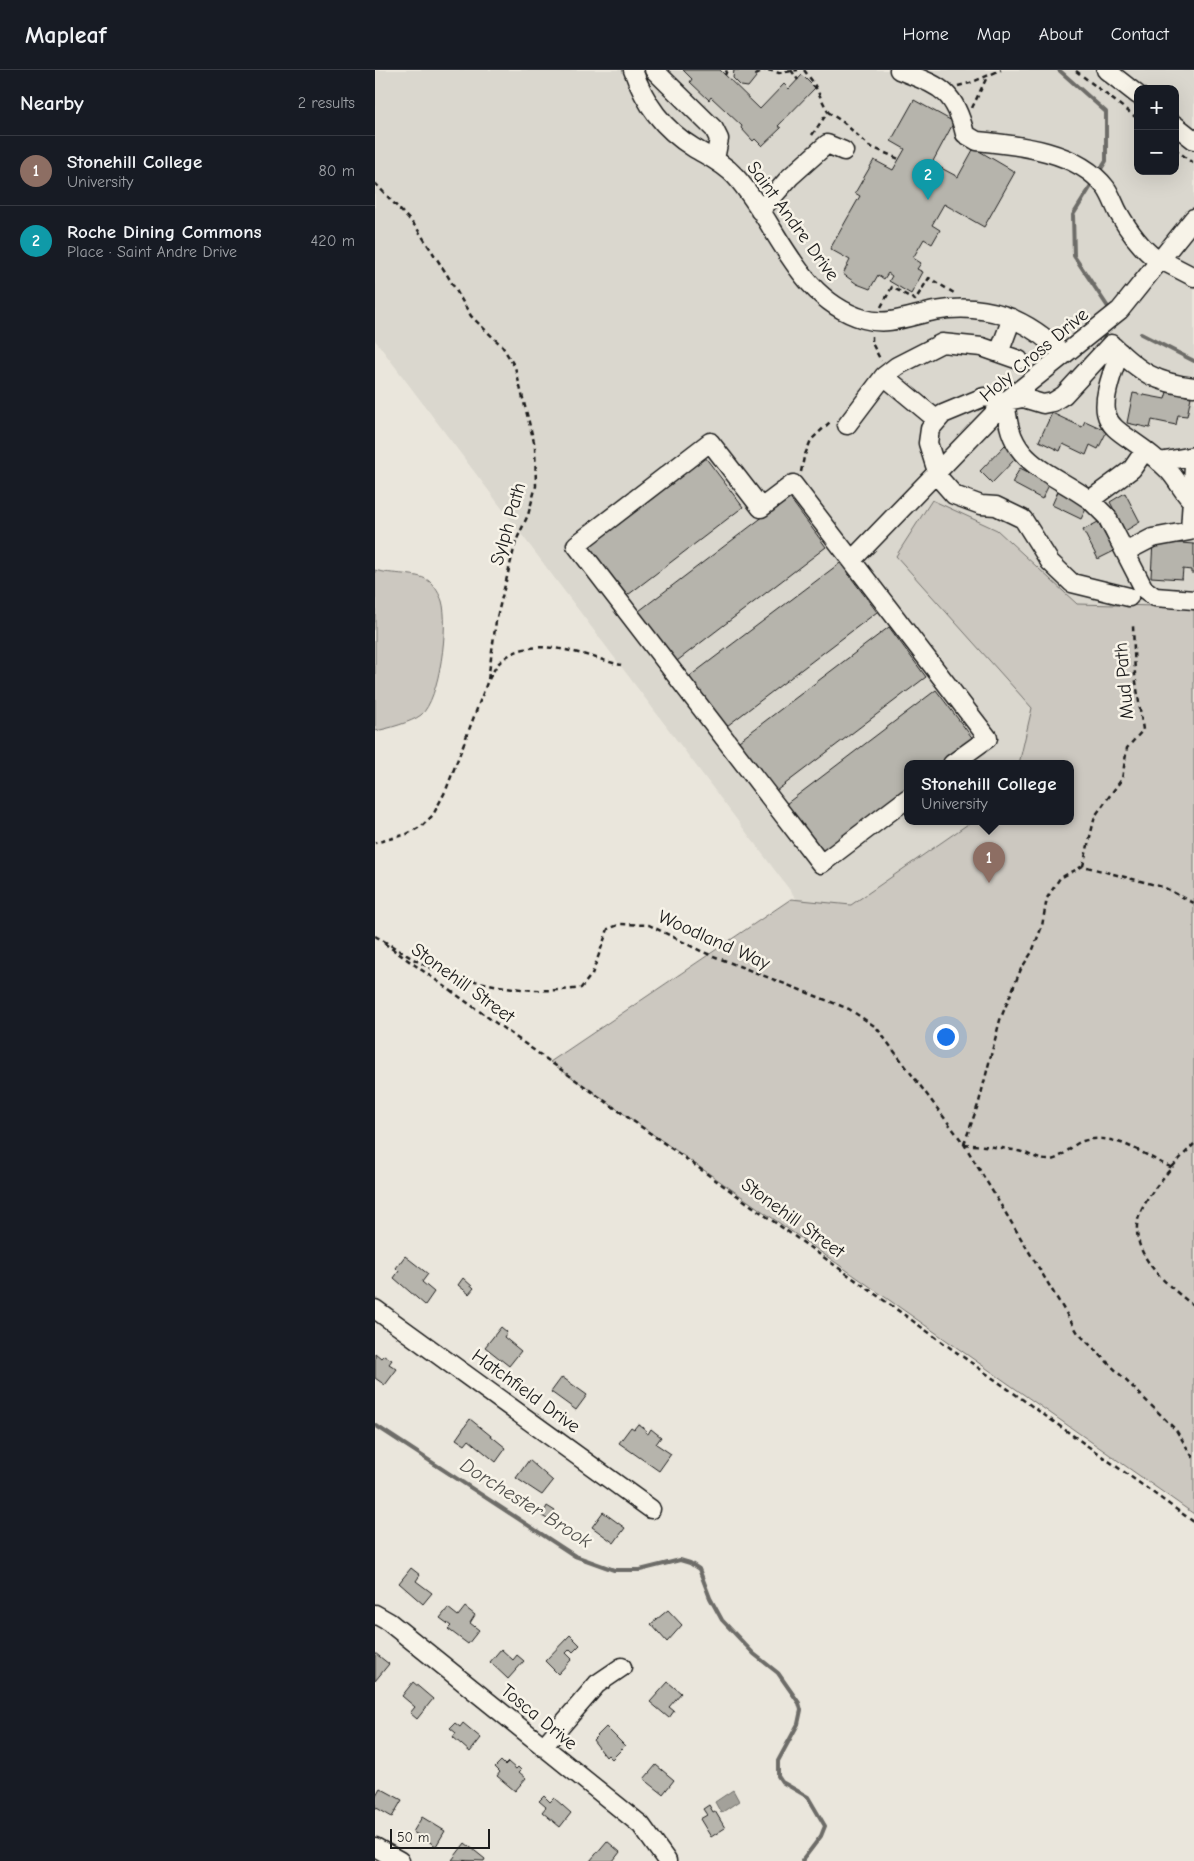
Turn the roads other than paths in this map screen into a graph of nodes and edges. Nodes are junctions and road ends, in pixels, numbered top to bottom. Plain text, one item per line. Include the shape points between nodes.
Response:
1 (634, 70) edge
2 (654, 70) edge
3 (899, 70) edge
4 (1107, 70) edge
5 (1134, 92) edge
6 (1179, 128) edge
7 (1194, 140) edge
8 (844, 151) dead end
9 (715, 159) junction
10 (760, 211) junction
11 (1194, 218) edge
12 (1159, 259) junction
13 (1194, 277) edge
14 (1012, 318) junction
15 (1097, 330) junction
16 (1116, 348) junction
17 (999, 353) junction
18 (1064, 356) junction
19 (1019, 360) dead end
20 (886, 374) junction
21 (1194, 387) edge
22 (1006, 401) junction
23 (937, 420) junction
24 (847, 425) road end
25 (1145, 450) junction
26 (1194, 456) edge
27 (1159, 462) junction
28 (1194, 466) edge
29 (937, 474) junction
30 (1091, 500) junction
31 (1193, 503) edge
32 (1125, 552) junction
33 (852, 560) junction
34 (1129, 598) dead end
35 (1194, 600) edge
36 (958, 760) edge
37 (904, 801) edge
38 (375, 1309) edge
39 (651, 1509) dead end
40 (375, 1614) edge
41 (622, 1667) dead end
42 (543, 1747) junction
43 (375, 1847) edge
44 (662, 1859) edge
45 (400, 1861) edge

1 - 9 street, Saint Andre Drive via 645,99 661,121 683,141
2 - 9 street via 714,129 719,139
3 - 12 street via 943,89 954,104 966,136 977,141 1044,150 1066,159 1095,179 1139,241
4 - 5 street
6 - 7 street
8 - 10 street via 827,144 790,176
9 - 10 street, Saint Andre Drive via 736,177
10 - 14 street, Saint Andre Drive via 814,289 845,312 875,321 901,320 934,311 959,309
11 - 12 street, Holy Cross Drive
12 - 13 street
12 - 15 street, Holy Cross Drive via 1120,310
14 - 17 street
14 - 18 street, Saint Andre Drive via 1038,331
15 - 16 street
15 - 18 street, Holy Cross Drive
16 - 21 street via 1143,372 1161,382
16 - 22 street via 1053,402 1043,404 1023,398
16 - 25 street via 1105,400 1105,417 1122,435
17 - 19 street
17 - 20 street via 982,347 942,343
18 - 22 street, Holy Cross Drive
20 - 23 street
20 - 24 street
22 - 23 street via 984,397 943,414
22 - 29 street, Holy Cross Drive
22 - 30 street via 1006,422 1015,444 1030,463
23 - 29 street via 930,429 928,443
25 - 27 street
25 - 30 street via 1132,469
26 - 27 street
27 - 31 street via 1169,470
28 - 31 street
29 - 33 street, Holy Cross Drive
29 - 34 street via 954,495 981,505 996,506 1023,518 1050,562 1072,583
30 - 32 street via 1107,517
31 - 32 street via 1188,532 1152,538
32 - 35 street via 1144,590 1155,597
33 - 36 street via 988,738
33 - 37 street via 793,484 761,508 710,442 576,545 821,864
38 - 39 street, Hatchfield Drive
40 - 42 street, Tosca Drive
41 - 42 street via 597,1684
42 - 44 street, Tosca Drive via 641,1826
43 - 45 street

